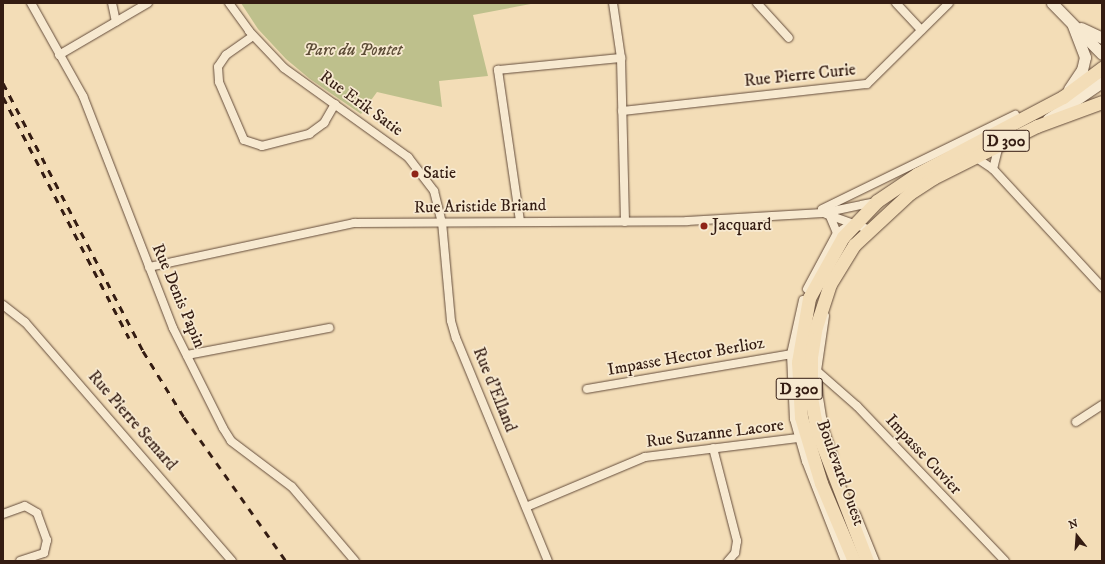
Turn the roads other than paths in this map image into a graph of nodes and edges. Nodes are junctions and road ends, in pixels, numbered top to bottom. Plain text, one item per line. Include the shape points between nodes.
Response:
1 (31, 3) edge
2 (112, 3) edge
3 (148, 3) edge
4 (229, 3) edge
5 (613, 3) edge
6 (757, 3) edge
7 (896, 3) edge
8 (949, 3) edge
9 (1052, 3) edge
10 (116, 22) junction
11 (1073, 25) junction
12 (921, 30) junction
13 (253, 36) junction
14 (790, 38) dead end
15 (1102, 38) edge
16 (1102, 54) edge
17 (59, 55) junction
18 (621, 58) junction
19 (1102, 68) edge
20 (1102, 82) edge
21 (1063, 97) junction
22 (1102, 102) edge
23 (335, 104) junction
24 (622, 111) junction
25 (1037, 126) junction
26 (999, 145) junction
27 (975, 157) junction
28 (993, 169) junction
29 (860, 192) junction
30 (877, 201) junction
31 (852, 209) junction
32 (823, 214) junction
33 (520, 221) junction
34 (442, 222) junction
35 (625, 222) junction
36 (855, 222) junction
37 (868, 229) junction
38 (837, 233) junction
39 (149, 267) junction
40 (830, 284) junction
41 (1102, 287) edge
42 (3, 306) edge
43 (329, 328) dead end
44 (790, 354) junction
45 (187, 355) junction
46 (817, 371) junction
47 (587, 389) dead end
48 (1102, 404) edge
49 (1076, 422) dead end
50 (798, 438) junction
51 (713, 448) junction
52 (526, 507) junction
53 (3, 514) edge
54 (20, 561) edge
55 (232, 561) edge
56 (355, 561) edge
57 (548, 561) edge
58 (728, 561) edge
59 (845, 561) edge
60 (854, 561) edge
61 (867, 561) edge
62 (875, 561) edge
63 (1006, 561) edge

1 - 17 street, Rue Denis Papin
2 - 10 street
3 - 10 street
4 - 13 street, Rue Erik Satie
5 - 18 street
6 - 14 street
7 - 12 street
8 - 12 street, Rue Pierre Curie
9 - 11 main road
10 - 17 street
11 - 15 main road
11 - 16 main road
11 - 21 main road via 1084,50 1085,62 1079,76
12 - 24 street, Rue Pierre Curie via 867,84
13 - 23 street, Rue Erik Satie via 284,68
13 - 23 street via 226,55 218,67 220,82 244,140 262,146 309,134 324,123
17 - 39 street, Rue Denis Papin via 83,96
18 - 24 street
18 - 33 street via 498,70
19 - 21 main road, Boulevard Ouest
20 - 25 main road
21 - 29 street, Rue Aristide Briand via 1029,109
21 - 30 main road, Boulevard Ouest / D 300 via 917,174
22 - 25 main road, Boulevard Ouest / D 300
23 - 34 street, Rue Erik Satie via 408,157 422,172 438,202
24 - 35 street
25 - 26 main road, Boulevard Ouest / D 300
26 - 27 main road, Boulevard Ouest / D 300
26 - 28 street
27 - 28 street
27 - 37 main road, Boulevard Ouest / D 300 via 910,193
28 - 41 street
29 - 31 street
29 - 32 street, Rue Aristide Briand
30 - 31 street, Rue Aristide Briand
30 - 36 main road, Boulevard Ouest / D 300
31 - 32 street, Rue Aristide Briand
31 - 36 street
32 - 35 street, Rue Aristide Briand
32 - 36 street, Rue Aristide Briand
32 - 38 street
33 - 34 street, Rue Aristide Briand
33 - 35 street, Rue Aristide Briand
34 - 39 street, Rue Aristide Briand via 354,223
34 - 52 street, Rue d'Elland via 451,321 456,338
36 - 37 street, Rue Aristide Briand
36 - 38 street
36 - 60 main road, Boulevard Ouest / D 300 via 833,252 809,298 803,324 798,374 801,417 810,448
37 - 40 main road, Boulevard Ouest / D 300 via 854,244
38 - 44 street via 806,293
39 - 45 street, Rue Denis Papin
40 - 46 street
40 - 61 main road, Boulevard Ouest / D 300 via 816,327 811,357 811,396 817,431
42 - 55 street, Rue Pierre Semard via 26,322
43 - 45 street
44 - 47 street, Impasse Hector Berlioz
44 - 50 street via 792,402
45 - 56 street, Rue Denis Papin via 231,441 292,487
46 - 62 street via 824,428
46 - 63 street, Impasse Cuvier via 858,406
48 - 49 street
50 - 51 street, Rue Suzanne Lacore
50 - 59 street
51 - 52 street, Rue Suzanne Lacore via 645,458
51 - 58 street via 737,541 735,552
52 - 57 street, Rue d'Elland
53 - 54 street via 25,506 37,513 47,540 44,553

